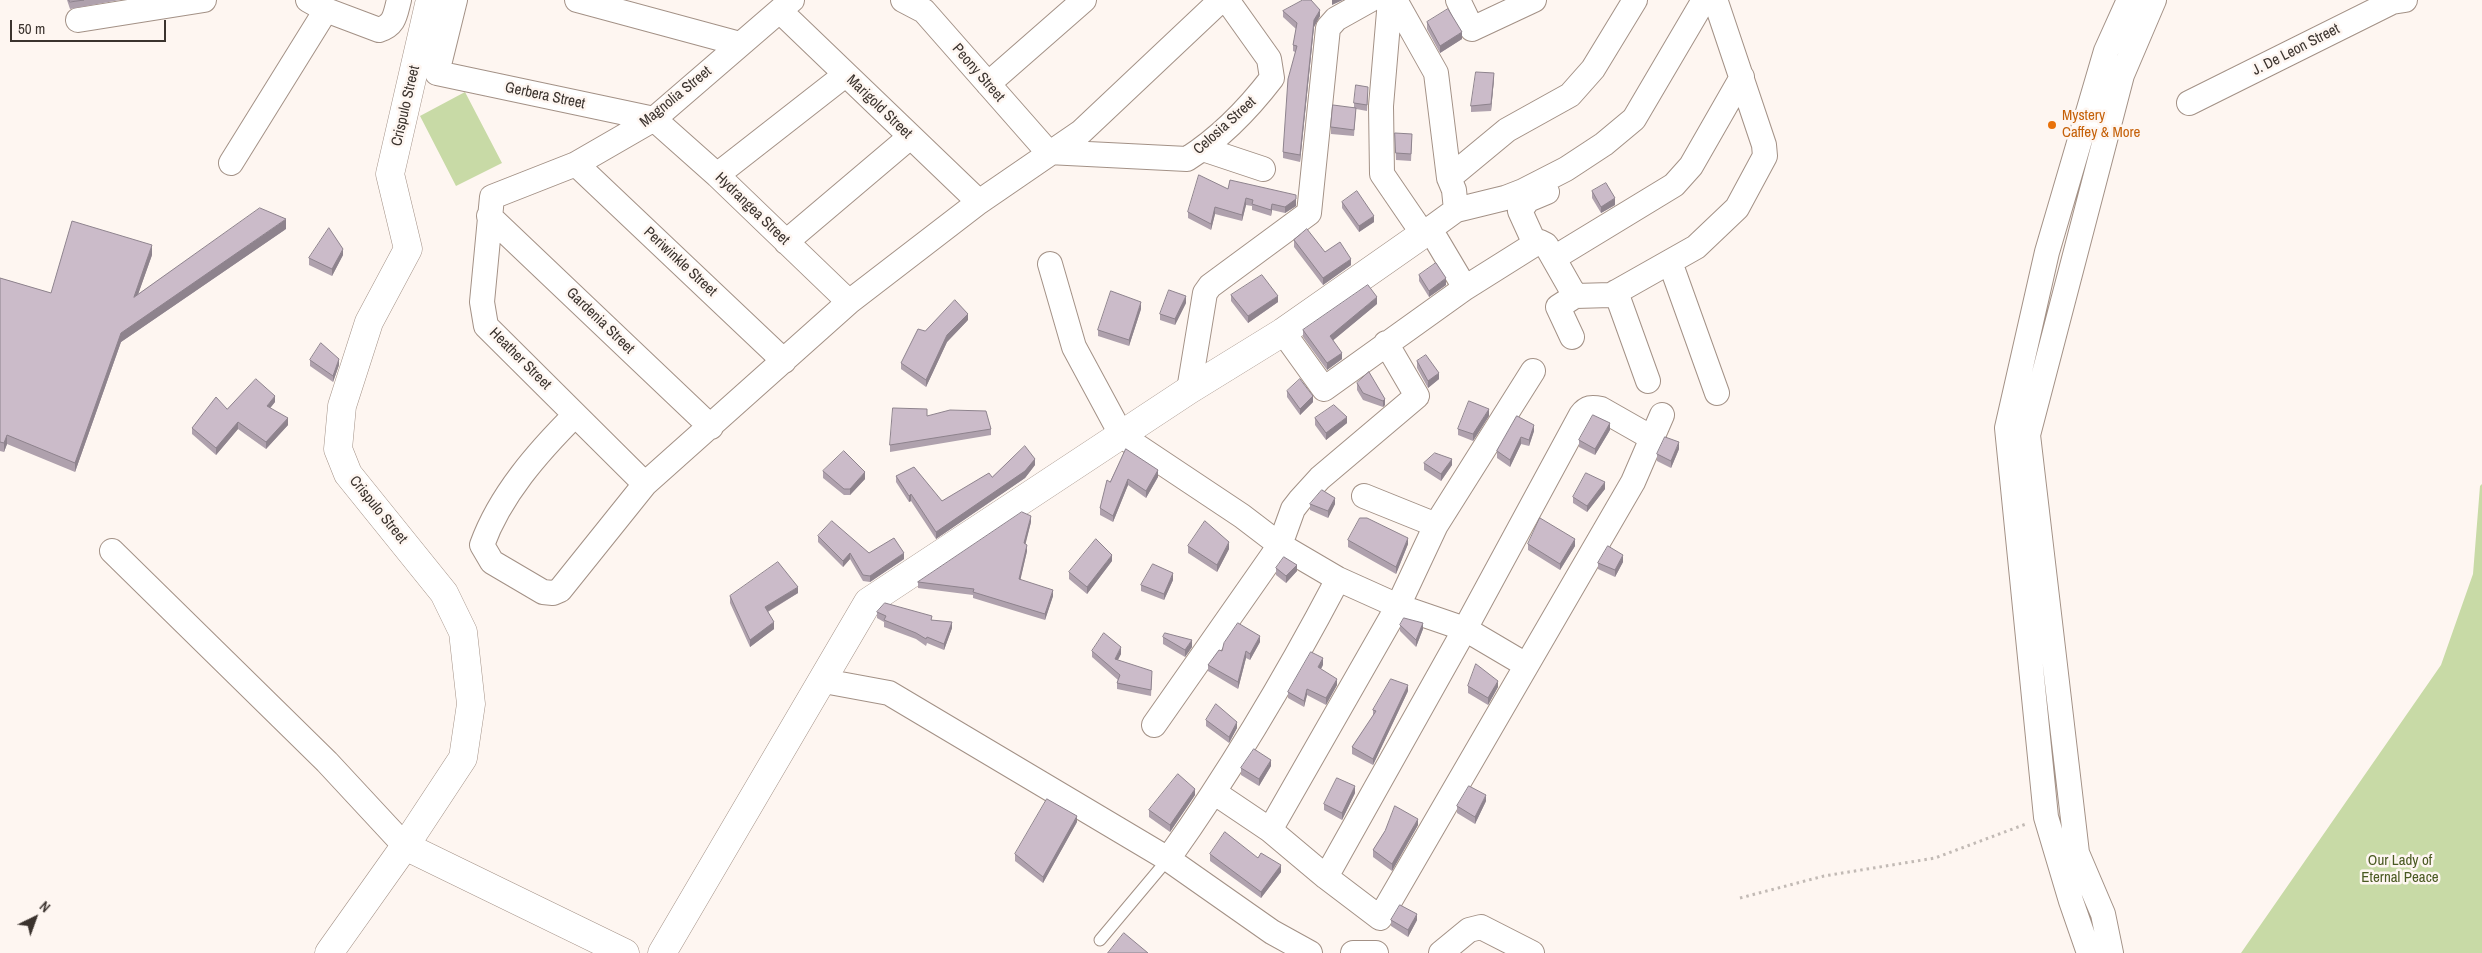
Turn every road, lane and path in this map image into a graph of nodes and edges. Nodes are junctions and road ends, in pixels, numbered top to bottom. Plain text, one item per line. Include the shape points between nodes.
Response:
1 (204, 0) edge
2 (399, 0) edge
3 (430, 0) edge
4 (455, 0) edge
5 (577, 0) edge
6 (903, 0) edge
7 (1084, 0) edge
8 (1221, 0) edge
9 (1227, 0) edge
10 (1370, 0) edge
11 (1390, 0) edge
12 (1395, 0) edge
13 (1458, 0) edge
14 (1534, 0) edge
15 (1636, 0) edge
16 (1704, 0) edge
17 (2129, 0) edge
18 (2154, 0) edge
19 (2405, 0) edge
20 (317, 5) edge
21 (786, 5) edge
22 (931, 6) edge
23 (78, 20) dead end
24 (740, 44) junction
25 (845, 75) junction
26 (1742, 77) junction
27 (988, 84) junction
28 (2189, 104) dead end
29 (654, 119) junction
30 (910, 137) junction
31 (1203, 149) junction
32 (1048, 152) junction
33 (231, 163) dead end
34 (576, 164) junction
35 (1263, 169) dead end
36 (717, 175) junction
37 (1449, 178) junction
38 (979, 202) junction
39 (491, 206) junction
40 (1456, 210) junction
41 (1427, 231) junction
42 (786, 242) junction
43 (1544, 251) junction
44 (1670, 262) junction
45 (1050, 264) dead end
46 (1465, 288) junction
47 (1616, 292) junction
48 (1575, 296) junction
49 (849, 302) junction
50 (1283, 332) junction
51 (1572, 337) dead end
52 (1386, 343) junction
53 (784, 361) junction
54 (1534, 372) dead end
55 (1648, 381) dead end
56 (1189, 390) junction
57 (1717, 393) dead end
58 (575, 415) junction
59 (1662, 415) dead end
60 (711, 427) junction
61 (1122, 436) junction
62 (1652, 438) junction
63 (645, 484) junction
64 (1364, 496) dead end
65 (1436, 525) junction
66 (1280, 545) junction
67 (112, 551) dead end
68 (1338, 579) junction
69 (1398, 606) junction
70 (1465, 629) junction
71 (1526, 665) junction
72 (824, 681) junction
73 (1154, 725) dead end
74 (1215, 794) junction
75 (2046, 817) junction
76 (1270, 830) junction
77 (405, 846) junction
78 (1168, 859) junction
79 (1326, 877) junction
80 (1740, 898) dead end
81 (1100, 940) dead end
82 (329, 953) edge
83 (626, 953) edge
84 (662, 953) edge
85 (1310, 953) edge
86 (1353, 953) edge
87 (1376, 953) edge
88 (1441, 953) edge
89 (1532, 953) edge
90 (2089, 953) edge
91 (2111, 953) edge

1 - 23 street
2 - 20 street via 394,21 388,28 379,30
3 - 77 street, Crispulo Street via 390,174 408,250 369,322 342,406 338,449 348,474 444,593 463,632 471,704 463,758
4 - 29 street, Gerbera Street via 437,73
5 - 24 street
6 - 22 street, Peony Street
7 - 27 street
8 - 32 street via 1081,132
9 - 31 street, Celosia Street via 1269,59 1272,78 1258,97
10 - 56 street via 1336,19 1328,28 1309,213 1205,293
11 - 41 street via 1381,106 1382,174
12 - 37 street via 1436,72
13 - 14 street via 1472,29
15 - 37 street via 1593,69 1570,94 1507,130
16 - 40 street via 1655,86 1627,125 1604,144 1523,191
17 - 75 street via 2106,51 2047,252 2006,428
18 - 91 street via 2122,76 2028,434 2077,853 2103,914
19 - 28 street, J. De Leon Street via 2392,2
20 - 33 street
21 - 24 street, Magnolia Street
21 - 25 street, Marigold Street
22 - 27 street, Peony Street
24 - 29 street, Magnolia Street
25 - 30 street, Marigold Street
25 - 36 street
26 - 43 street via 1692,166 1674,185
26 - 43 street via 1716,2 1642,126 1555,189 1528,200 1520,211
26 - 44 street via 1765,156 1737,208 1696,247
27 - 32 street, Peony Street
29 - 34 street, Magnolia Street
29 - 36 street, Hydrangea Street
30 - 38 street, Marigold Street
30 - 42 street
31 - 32 street, Celosia Street via 1187,159
31 - 35 street
32 - 38 street
34 - 39 street, Magnolia Street
34 - 53 street, Periwinkle Street
36 - 42 street, Hydrangea Street
37 - 40 street
38 - 49 street
39 - 58 street, Heather Street via 482,302 486,326
39 - 60 street, Gardenia Street
40 - 41 street
41 - 46 street
41 - 50 street
42 - 49 street, Hydrangea Street
43 - 46 street
43 - 48 street
44 - 47 street
44 - 57 street
45 - 61 street via 1074,347
46 - 52 street
47 - 48 street via 1611,295
47 - 55 street
48 - 51 street via 1558,308
49 - 53 street
50 - 52 street via 1324,389
50 - 56 street
52 - 66 street via 1418,396 1320,478 1294,509
53 - 60 street
54 - 65 street
56 - 61 street
58 - 63 street, Heather Street
58 - 63 street via 540,449 490,523 482,545 492,562 544,592 560,590
59 - 62 street
60 - 63 street
61 - 66 street
61 - 72 street via 868,602
62 - 70 street via 1601,409 1586,409
62 - 71 street via 1634,482
64 - 65 street
65 - 69 street
66 - 68 street
66 - 73 street
67 - 77 street via 328,762
68 - 69 street
68 - 74 street via 1284,680
69 - 70 street
69 - 76 street
70 - 71 street
70 - 79 street
71 - 79 street via 1380,918
72 - 78 street via 889,693
72 - 84 street
74 - 76 street
74 - 78 street
75 - 80 path via 1936,858 1824,876
75 - 90 street
76 - 79 street
77 - 82 street, Crispulo Street
77 - 83 street
78 - 81 lane
78 - 85 street via 1272,932
86 - 87 street
88 - 89 street via 1469,930 1481,927

